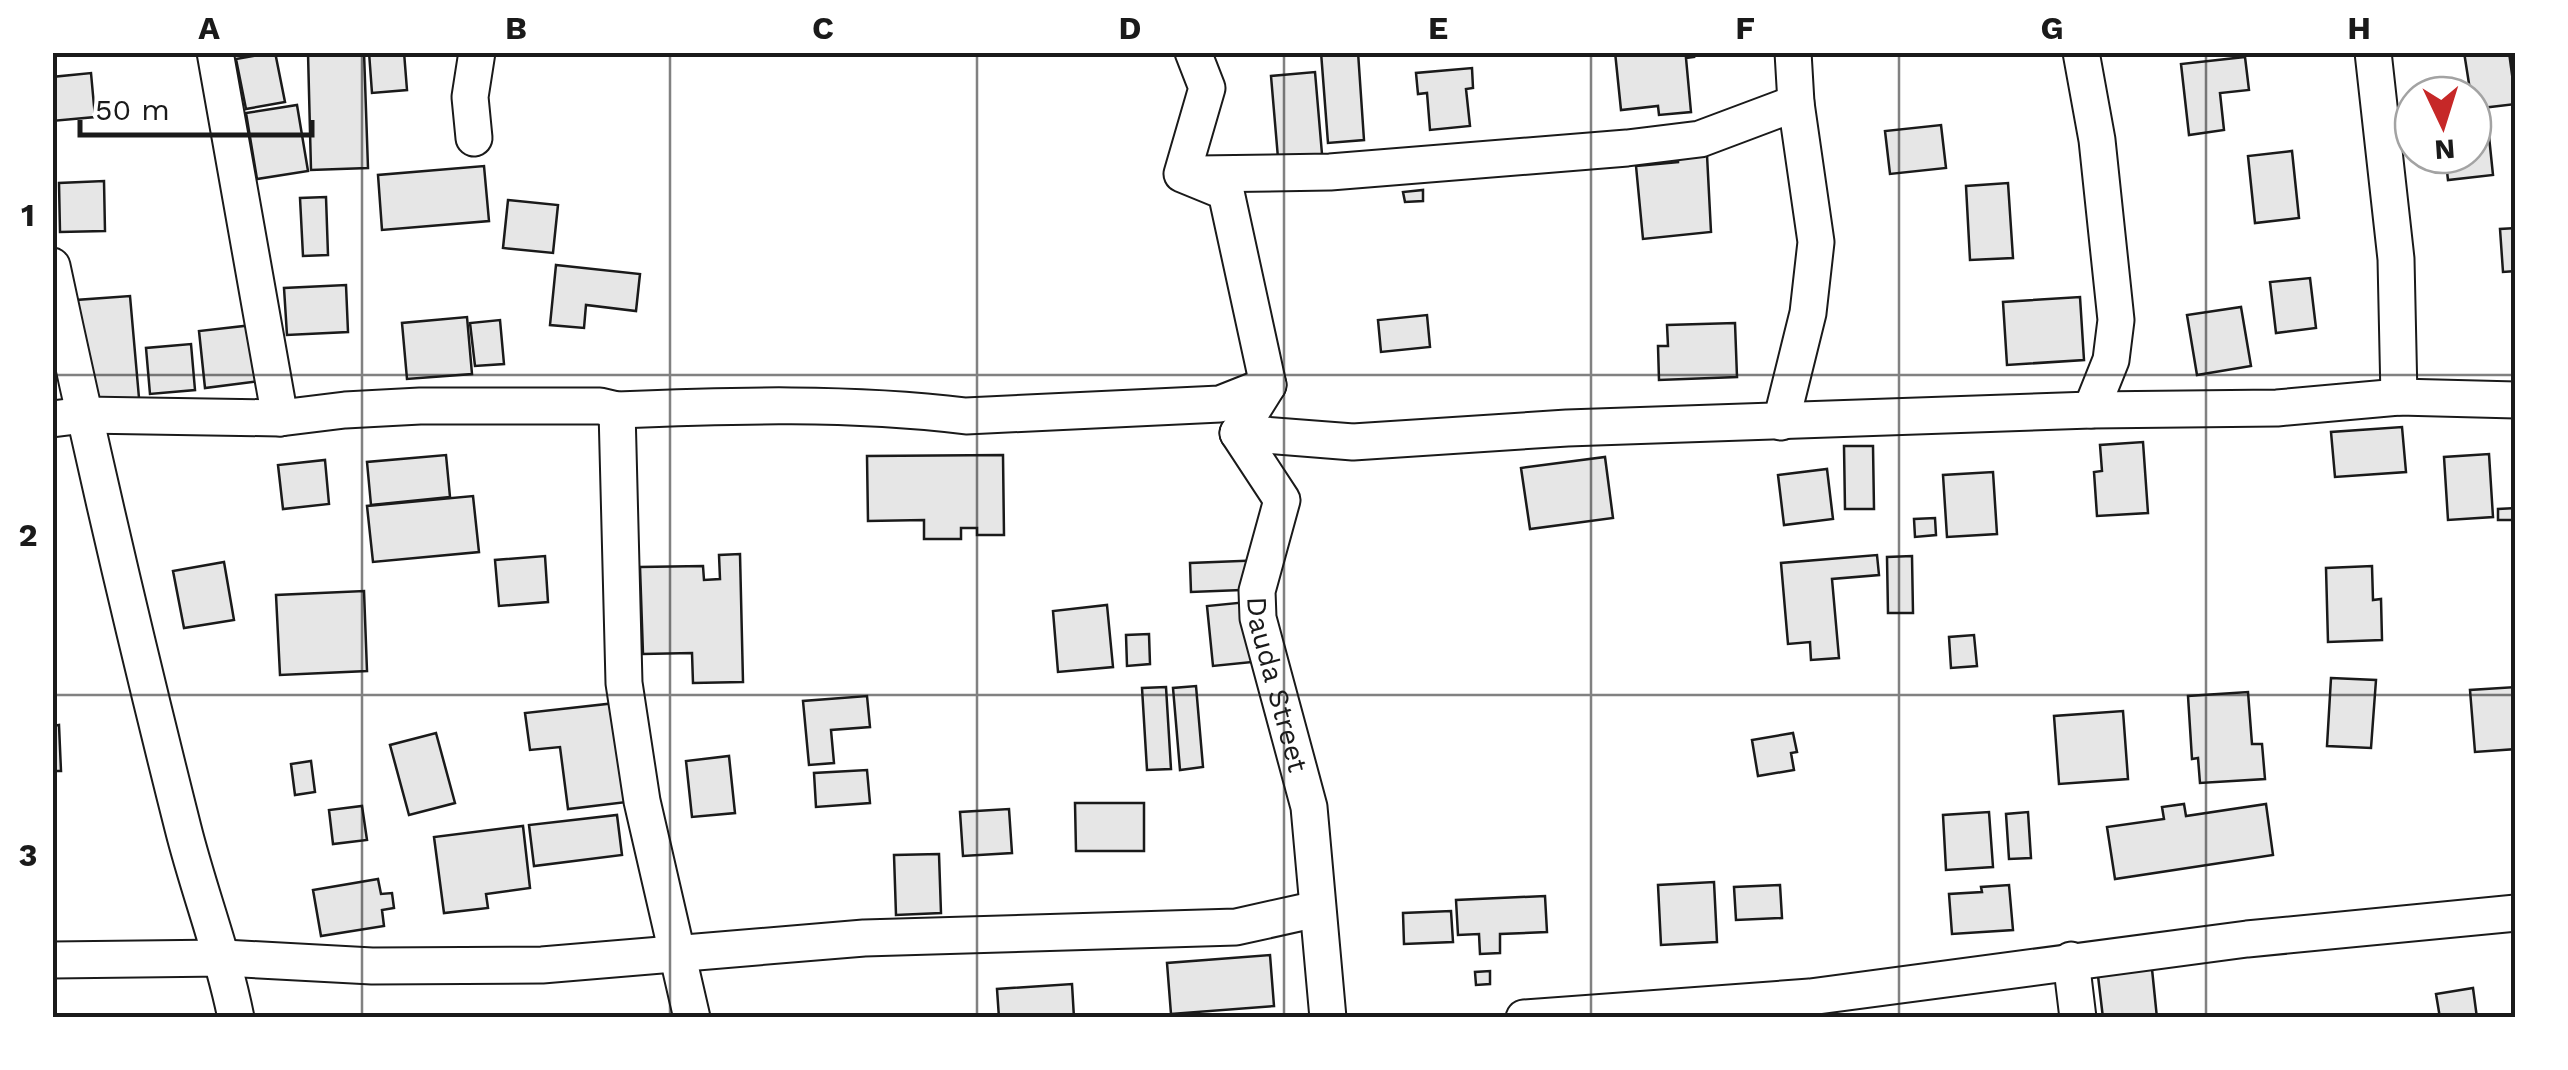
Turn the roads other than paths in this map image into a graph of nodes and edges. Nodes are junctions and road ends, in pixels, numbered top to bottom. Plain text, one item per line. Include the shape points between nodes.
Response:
1 (215, 52) edge
2 (477, 52) edge
3 (1192, 52) edge
4 (1793, 52) edge
5 (2082, 52) edge
6 (2373, 52) edge
7 (1796, 103) junction
8 (474, 138) dead end
9 (1182, 174) junction
10 (52, 266) edge
11 (1268, 385) junction
12 (2399, 398) junction
13 (2516, 400) edge
14 (617, 410) junction
15 (2091, 410) junction
16 (68, 417) edge
17 (280, 418) junction
18 (1781, 422) junction
19 (1238, 433) junction
20 (1316, 909) junction
21 (2516, 913) edge
22 (676, 956) junction
23 (224, 958) junction
24 (52, 960) edge
25 (2072, 960) junction
26 (1810, 1007) edge
27 (236, 1018) edge
28 (692, 1018) edge
29 (1328, 1018) edge
30 (1524, 1018) edge
31 (2078, 1018) edge

1 - 17 street
2 - 8 street via 470,97
3 - 9 street via 1207,88
4 - 7 street
5 - 15 street via 2116,320
6 - 12 street via 2396,260
7 - 9 street via 1700,139 1627,148 1330,172
7 - 18 street via 1816,242 1808,313
9 - 11 street via 1226,192
10 - 16 street
11 - 14 street via 1220,404 966,416 723,406
11 - 19 street
12 - 13 street
12 - 15 street via 2277,408
14 - 17 street via 420,406
14 - 22 street via 624,682
15 - 18 street
16 - 17 street
16 - 23 street
18 - 19 street via 1352,442
19 - 20 street, Dauda Street via 1282,500 1257,591 1258,618 1310,806
20 - 22 street via 1236,927 864,938
20 - 29 street, Dauda Street
21 - 25 street
22 - 23 street via 372,966
22 - 28 street
23 - 24 street
23 - 27 street
25 - 26 street
25 - 31 street
26 - 30 street

